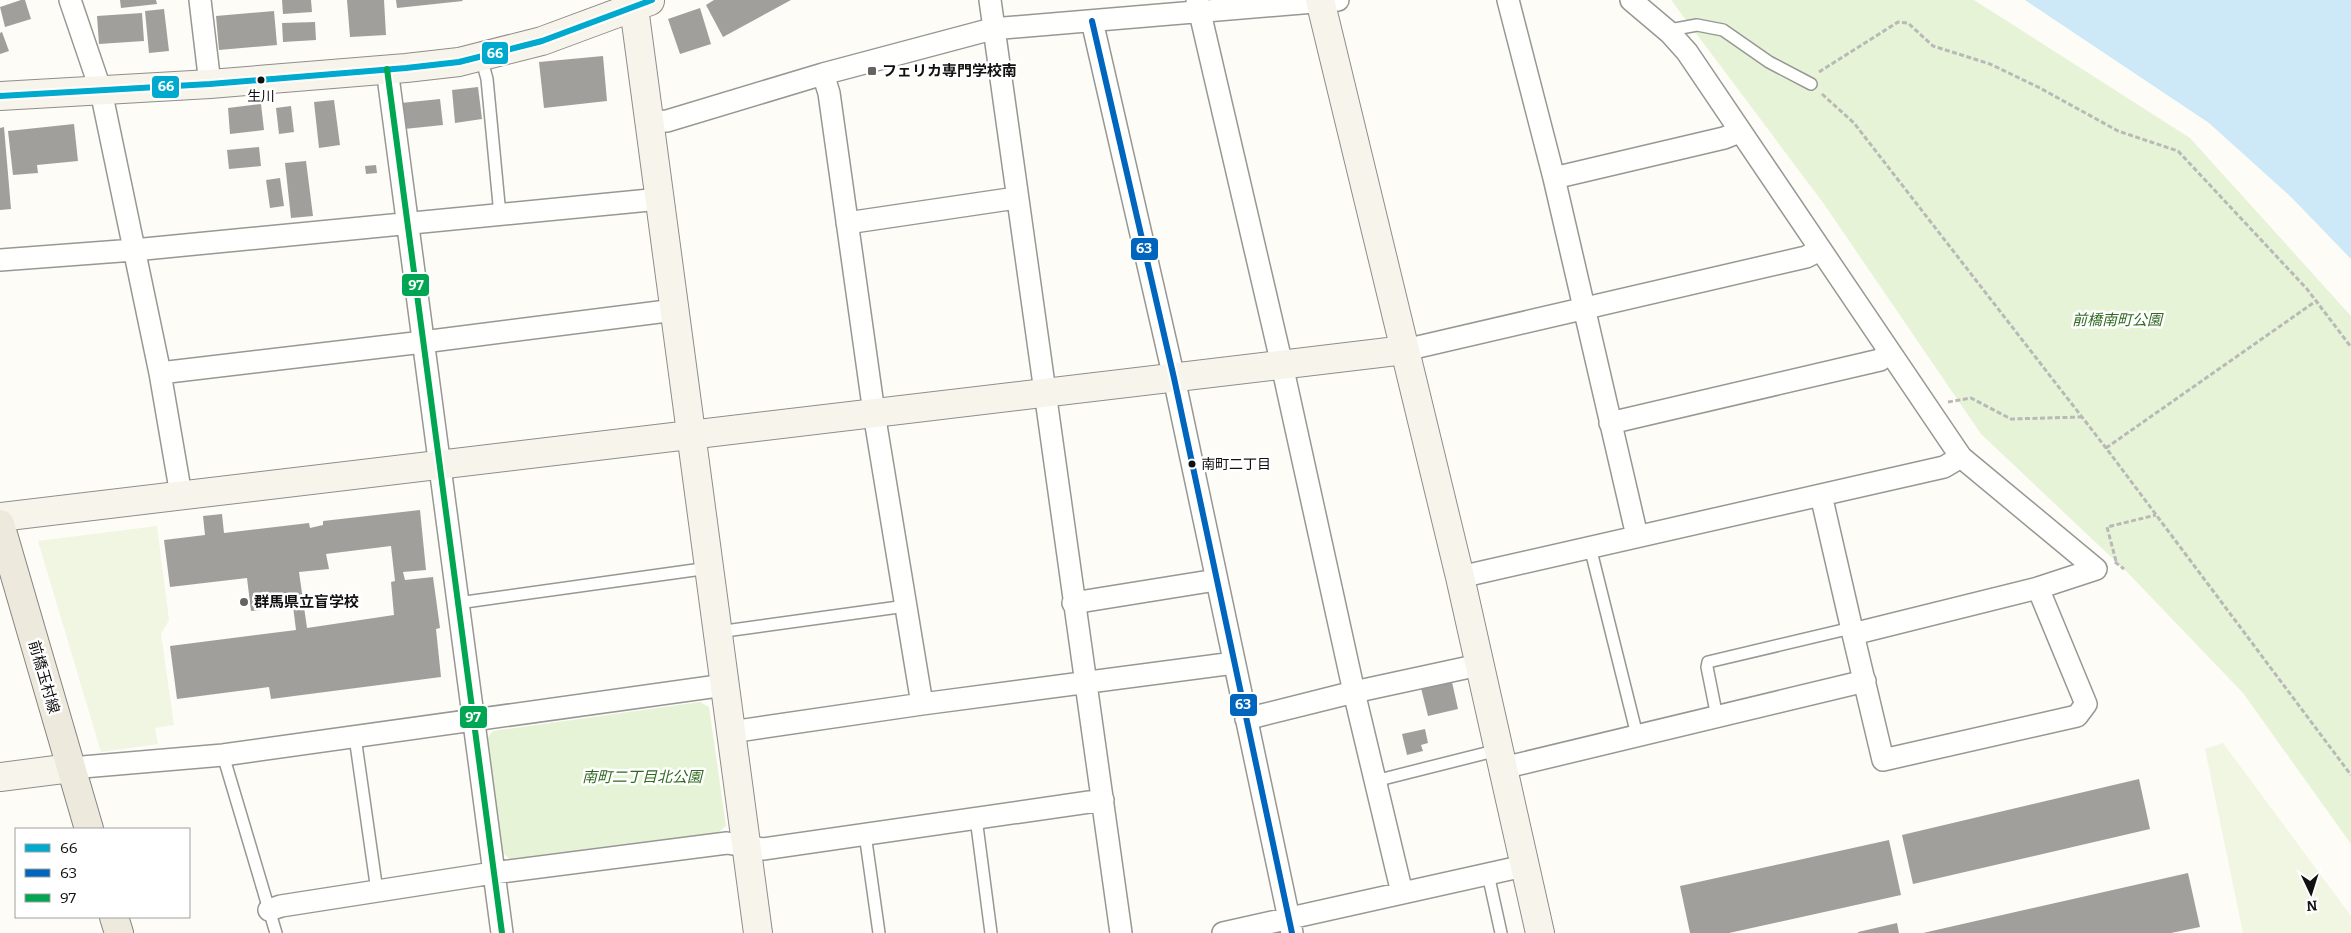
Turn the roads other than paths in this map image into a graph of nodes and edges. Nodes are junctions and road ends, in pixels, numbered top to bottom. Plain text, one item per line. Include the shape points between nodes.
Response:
1 (70, 0) edge
2 (200, 0) edge
3 (990, 0) edge
4 (1326, 0) edge
5 (1508, 0) edge
6 (1631, 0) edge
7 (640, 2) edge
8 (1198, 5) edge
9 (1092, 21) junction
10 (992, 29) junction
11 (1670, 33) junction
12 (481, 57) junction
13 (387, 69) junction
14 (823, 74) junction
15 (210, 84) junction
16 (1811, 84) road end
17 (101, 91) junction
18 (0, 96) edge
19 (650, 122) junction
20 (1740, 132) junction
21 (1554, 178) junction
22 (1016, 198) junction
23 (660, 199) junction
24 (500, 215) junction
25 (847, 223) junction
26 (407, 224) junction
27 (134, 250) junction
28 (1820, 250) junction
29 (0, 260) edge
30 (1585, 309) junction
31 (675, 310) junction
32 (423, 342) junction
33 (1405, 350) junction
34 (1890, 351) junction
35 (1282, 365) junction
36 (160, 373) junction
37 (1174, 378) junction
38 (1043, 393) junction
39 (874, 413) junction
40 (1610, 423) junction
41 (692, 435) junction
42 (1962, 457) junction
43 (440, 465) junction
44 (181, 495) junction
45 (1820, 495) junction
46 (0, 517) edge
47 (0, 524) edge
48 (1637, 536) junction
49 (1590, 547) junction
50 (709, 568) junction
51 (1460, 577) junction
52 (1216, 580) junction
53 (2038, 588) junction
54 (458, 603) junction
55 (1073, 603) junction
56 (906, 606) junction
57 (718, 632) junction
58 (1854, 634) junction
59 (1234, 663) junction
60 (1479, 665) junction
61 (1865, 681) junction
62 (1085, 684) junction
63 (725, 685) junction
64 (1354, 692) junction
65 (922, 704) junction
66 (1717, 716) junction
67 (1246, 719) junction
68 (474, 721) junction
69 (731, 732) junction
70 (1637, 735) junction
71 (355, 737) junction
72 (224, 756) junction
73 (1501, 759) junction
74 (70, 768) junction
75 (0, 778) edge
76 (1375, 781) junction
77 (1104, 800) junction
78 (976, 818) junction
79 (88, 828) edge
80 (865, 834) junction
81 (746, 846) junction
82 (1524, 866) junction
83 (494, 873) junction
84 (1488, 874) junction
85 (377, 891) junction
86 (1402, 893) junction
87 (269, 910) junction
88 (114, 918) edge
89 (1290, 926) edge
90 (119, 933) edge
91 (276, 933) edge
92 (502, 933) edge
93 (758, 933) edge
94 (879, 933) edge
95 (991, 933) edge
96 (1121, 933) edge
97 (1223, 933) edge
98 (1501, 933) edge
99 (1540, 933) edge

1 - 17 street
2 - 15 street
3 - 10 street
4 - 8 street
4 - 33 street
5 - 21 street
6 - 11 street
7 - 12 street via 549,39
7 - 19 street
8 - 9 street
8 - 35 street
9 - 10 street
9 - 37 street
10 - 14 street
10 - 22 street
11 - 16 lane via 1697,25 1722,30 1769,62
11 - 20 street via 1687,52
12 - 13 street
12 - 24 lane via 487,79
13 - 15 street
13 - 26 street
14 - 19 street via 667,121
14 - 25 street via 829,93
15 - 17 street
17 - 18 street
17 - 27 street
19 - 23 street
20 - 21 street
20 - 28 street
21 - 30 street
22 - 25 street
22 - 38 street
23 - 24 street
23 - 31 street
24 - 26 street
25 - 39 street
26 - 27 street
26 - 32 street
27 - 29 street
27 - 36 street
28 - 30 street via 1806,257
28 - 34 street
30 - 33 street
30 - 40 street
31 - 32 street
31 - 41 street
32 - 36 street
32 - 43 street
33 - 35 street
33 - 51 street
34 - 40 street via 1880,360
34 - 42 street
35 - 37 street
35 - 64 street
36 - 44 street
37 - 38 street
37 - 52 street
38 - 39 street
38 - 55 street
39 - 41 street
39 - 56 street
40 - 48 street
41 - 43 street
41 - 50 street
42 - 45 street via 1944,467
42 - 53 street via 2096,569
43 - 44 street
43 - 54 street
44 - 46 street
45 - 48 street
45 - 58 street
47 - 74 main road, 前橋玉村線
48 - 49 street
49 - 51 street
49 - 70 lane
50 - 54 lane
50 - 57 street
51 - 60 street
52 - 55 street
52 - 59 street
53 - 58 street
53 - 61 street via 2086,704 2077,716 1883,760
54 - 68 street
55 - 62 street
56 - 57 lane
56 - 65 street
57 - 63 street
58 - 61 street
58 - 66 lane via 1843,630 1708,662
59 - 62 street
59 - 67 street
60 - 64 street
60 - 73 street
61 - 66 street
62 - 65 street
62 - 77 street
63 - 68 street
63 - 69 street
64 - 67 street
64 - 76 street
65 - 69 street
66 - 70 street
67 - 89 street
68 - 71 street
68 - 83 street
69 - 81 street
70 - 73 street
71 - 72 street
71 - 85 lane
72 - 74 street
72 - 87 lane
73 - 76 lane
73 - 82 street
74 - 75 street
74 - 79 main road, 前橋玉村線
76 - 86 street
77 - 78 street
77 - 96 street
78 - 80 street
78 - 95 lane
80 - 81 street via 763,849
80 - 94 lane
81 - 83 street via 727,843
81 - 93 street
82 - 84 street
82 - 99 street
83 - 85 street
83 - 92 street
84 - 86 street
84 - 98 lane
85 - 87 street
86 - 89 street
87 - 91 lane
88 - 90 main road
89 - 97 street

